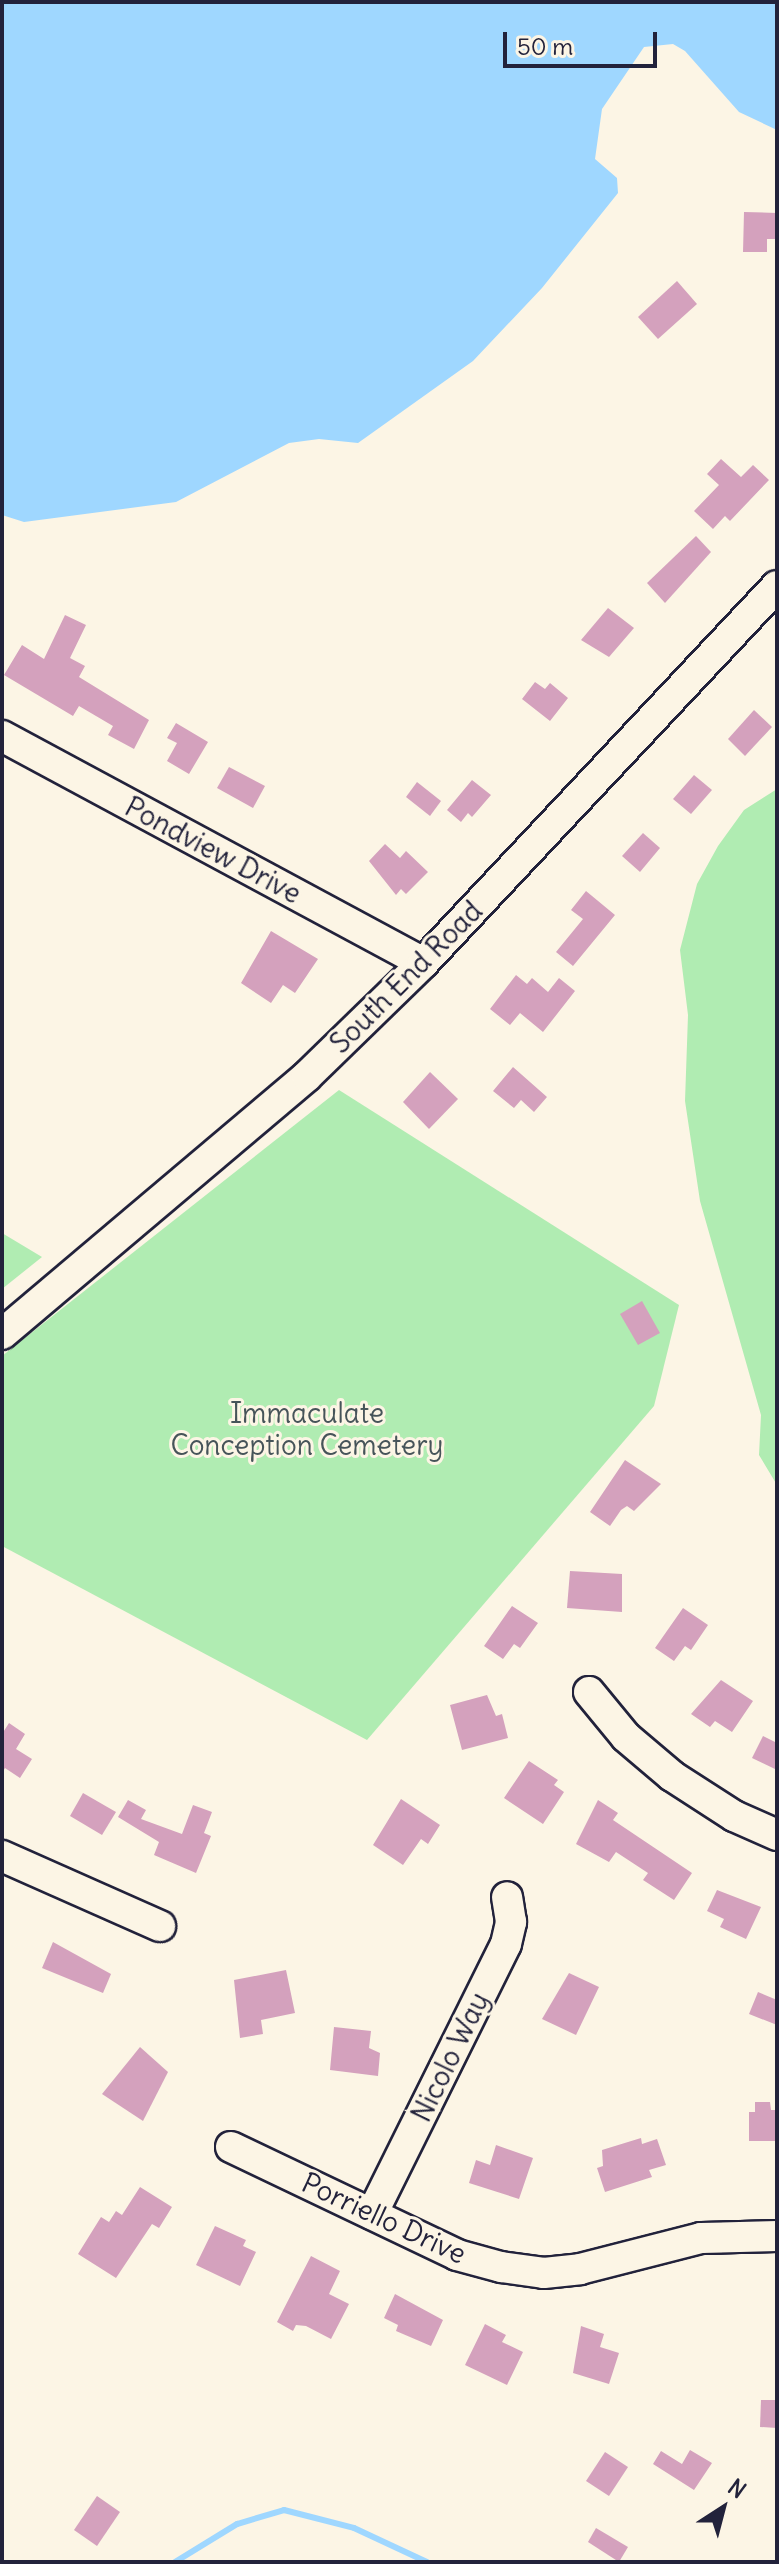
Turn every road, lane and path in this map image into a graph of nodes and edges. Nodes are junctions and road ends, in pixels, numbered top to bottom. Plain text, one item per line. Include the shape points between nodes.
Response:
1 (777, 586) edge
2 (2, 736) edge
3 (423, 963) junction
4 (2, 1334) edge
5 (589, 1692) dead end
6 (777, 1835) edge
7 (2, 1856) edge
8 (507, 1897) dead end
9 (160, 1926) dead end
10 (231, 2147) dead end
11 (372, 2214) junction
12 (777, 2236) edge

1 - 3 street, South End Road
2 - 3 street, Pondview Drive
3 - 4 street, South End Road via 274,1108
5 - 6 street via 626,1737 672,1776 734,1816
7 - 9 street
8 - 11 street, Nicolo Way via 511,1922 506,1944
10 - 11 street, Porriello Drive
11 - 12 street, Porriello Drive via 457,2255 544,2273 701,2238

